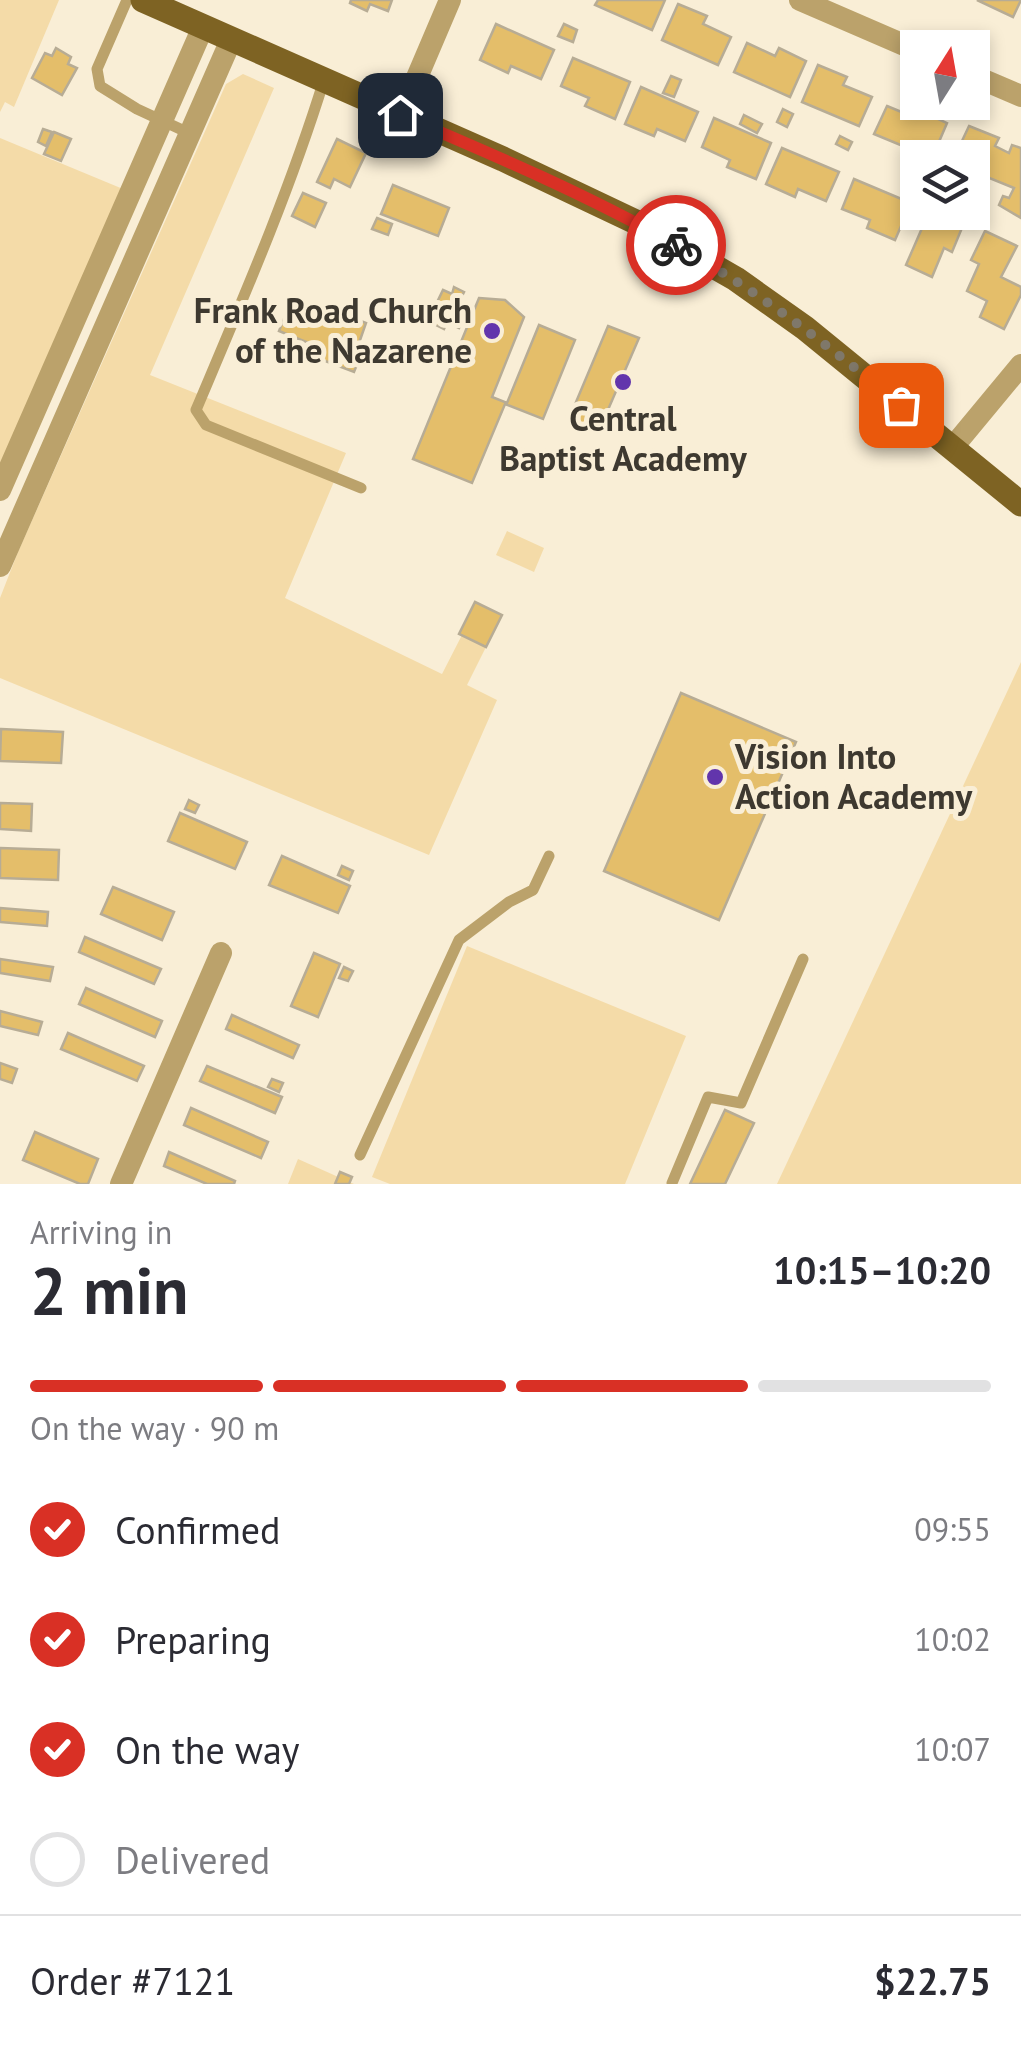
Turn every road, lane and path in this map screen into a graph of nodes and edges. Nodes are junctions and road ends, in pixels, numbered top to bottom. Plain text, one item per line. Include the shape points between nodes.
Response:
1 (127, 0) edge
2 (143, 0) edge
3 (450, 0) edge
4 (800, 0) edge
5 (203, 27) junction
6 (231, 40) junction
7 (900, 44) edge
8 (324, 80) junction
9 (990, 83) edge
10 (1021, 96) edge
11 (400, 115) junction
12 (162, 121) junction
13 (191, 134) junction
14 (1021, 365) edge
15 (953, 447) junction
16 (361, 488) dead end
17 (0, 490) edge
18 (1021, 504) edge
19 (0, 566) edge
20 (548, 856) dead end
21 (222, 953) dead end
22 (803, 958) dead end
23 (360, 1155) dead end
24 (672, 1183) edge
25 (121, 1184) edge

1 - 12 lane via 97,69 100,86
2 - 5 main road
3 - 11 street
4 - 7 street
5 - 6 main road
5 - 12 street
6 - 8 main road
6 - 13 street
8 - 11 main road
8 - 16 lane via 196,410 206,425
9 - 10 street
11 - 15 main road via 640,224 736,279
12 - 13 lane
12 - 17 street
13 - 19 street
14 - 15 street
15 - 18 main road
20 - 23 lane via 533,890 459,940
21 - 25 street
22 - 24 lane via 741,1103 708,1096

